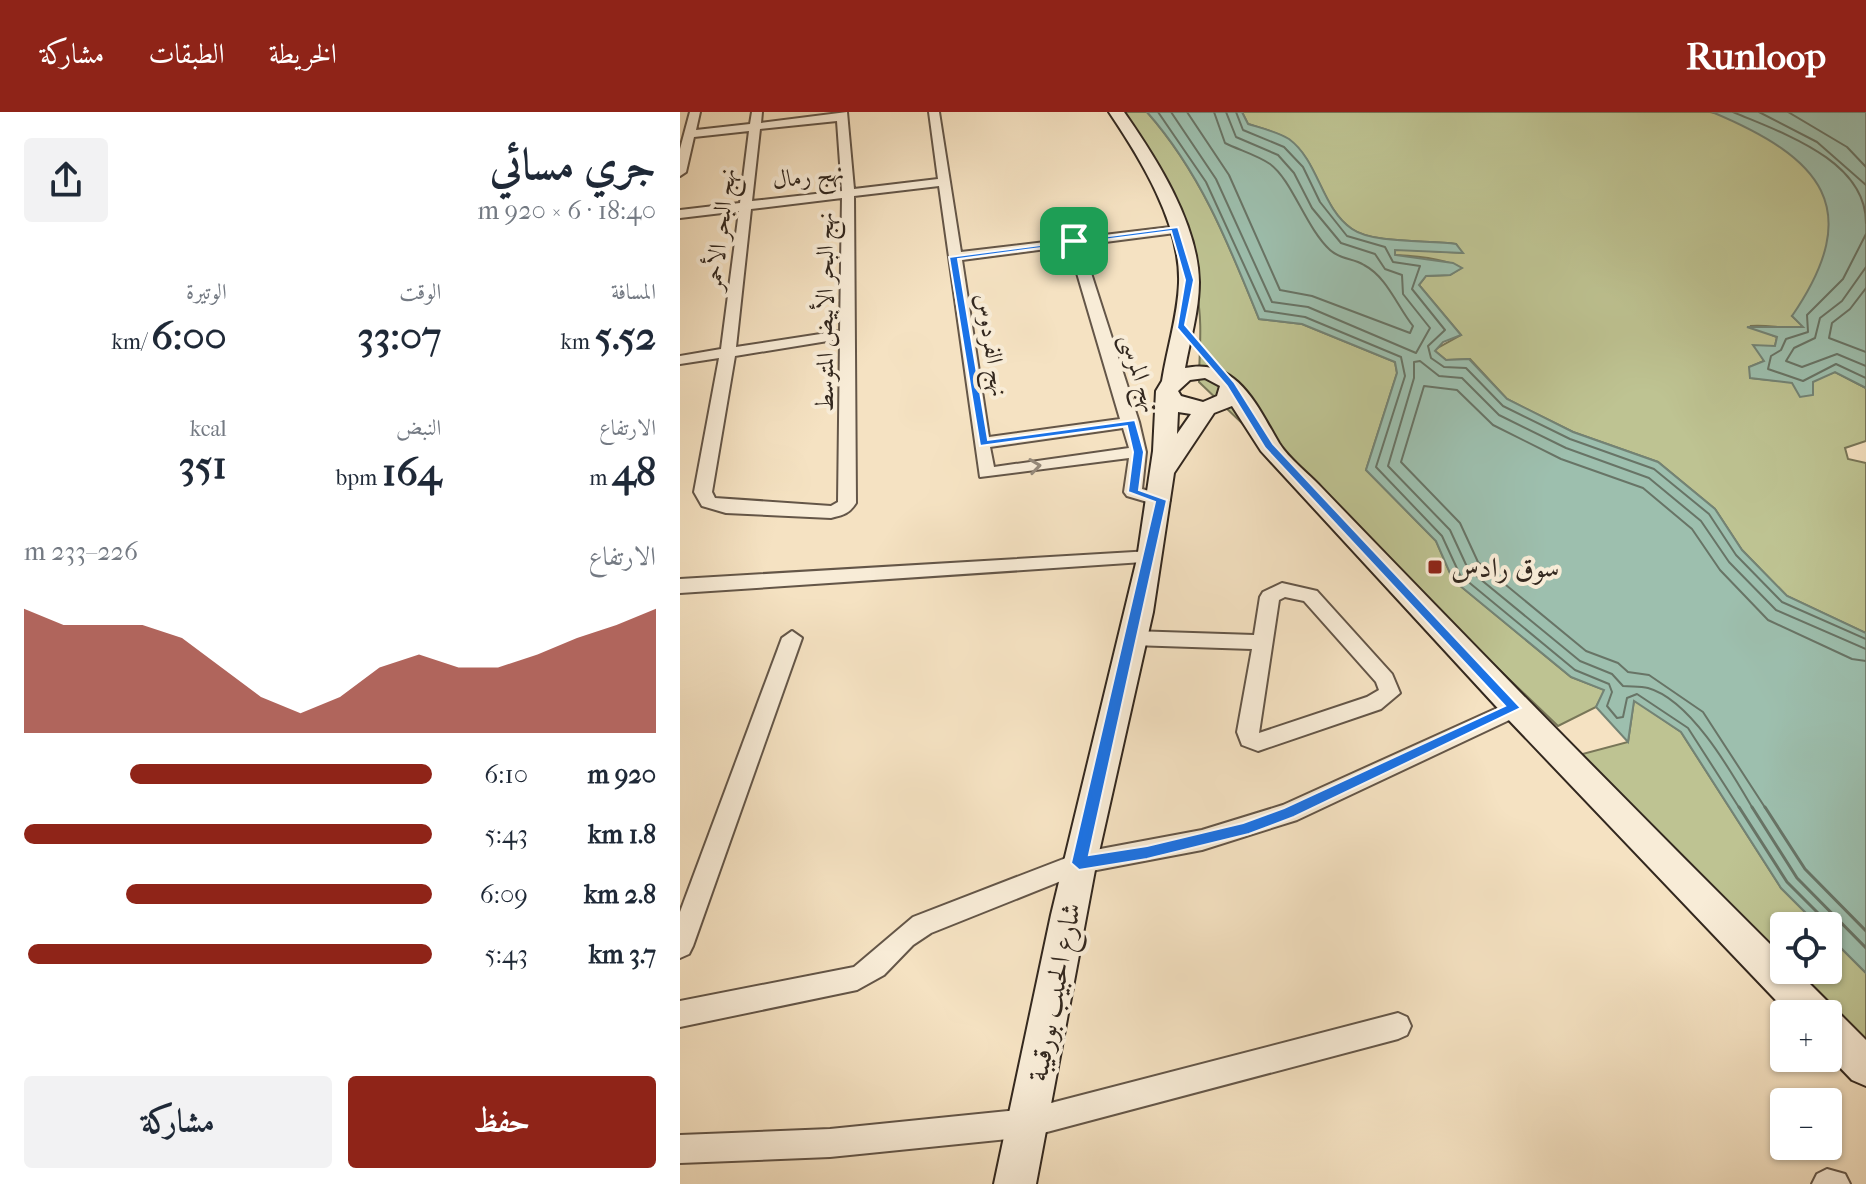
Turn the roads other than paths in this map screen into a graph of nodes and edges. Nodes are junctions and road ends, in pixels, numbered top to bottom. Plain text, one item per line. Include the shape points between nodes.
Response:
1 (695, 112) edge
2 (934, 112) edge
3 (1116, 112) edge
4 (842, 115) edge
5 (756, 119) edge
6 (690, 134) junction
7 (680, 172) edge
8 (942, 182) junction
9 (848, 192) junction
10 (748, 206) junction
11 (680, 214) edge
12 (1175, 229) junction
13 (1074, 241) junction
14 (954, 257) junction
15 (1180, 326) junction
16 (846, 334) junction
17 (728, 352) junction
18 (680, 360) edge
19 (1226, 383) junction
20 (1170, 388) junction
21 (1208, 408) junction
22 (1131, 422) junction
23 (983, 443) junction
24 (1269, 446) junction
25 (1138, 452) junction
26 (1162, 486) junction
27 (841, 510) joint
28 (1151, 557) junction
29 (680, 586) edge
30 (792, 638) dead end
31 (1132, 638) junction
32 (1260, 642) junction
33 (1515, 708) junction
34 (1079, 863) junction
35 (680, 946) edge
36 (1800, 1000) edge
37 (680, 1014) edge
38 (1398, 1026) dead end
39 (1842, 1042) edge
40 (1866, 1067) edge
41 (1028, 1123) junction
42 (680, 1149) edge
43 (1015, 1184) edge
44 (1827, 1184) edge
45 (1835, 1184) edge

1 - 6 street
2 - 8 street, نهج الفردوس
3 - 12 street, شارع الحبيب بورقيبة via 1137,140
4 - 5 street
4 - 9 street, نهج البحر الأبيض المتوسط
5 - 6 street
5 - 10 street, نهج البحر الأحمر
6 - 7 street
8 - 9 street, نهج رمال
8 - 14 street, نهج الفردوس
9 - 10 street, نهج رمال
9 - 16 street, نهج البحر الأبيض المتوسط
10 - 11 street, نهج رمال
10 - 17 street, نهج البحر الأحمر
12 - 13 street
12 - 15 street, شارع الحبيب بورقيبة via 1189,280
13 - 14 street
13 - 22 street, نهج المرسى
14 - 23 street, نهج الفردوس
15 - 19 street
15 - 20 street, شارع الحبيب بورقيبة
16 - 17 street
16 - 27 street, نهج البحر الأبيض المتوسط via 847,503
17 - 18 street
17 - 27 street, نهج البحر الأحمر via 702,484 708,502
19 - 20 street via 1195,372
19 - 21 street, شارع الحبيب بورقيبة via 1226,400
19 - 24 street
20 - 21 street via 1184,407
20 - 26 street, شارع الحبيب بورقيبة
21 - 24 street
21 - 26 street, شارع الحبيب بورقيبة
22 - 23 street
22 - 25 street, نهج المرسى
23 -> 25 street, نهج الفردوس via 986,473
24 - 33 street
25 - 26 street, نهج المرسى via 1133,492
26 - 28 street, شارع الحبيب بورقيبة
28 - 29 street
28 - 31 street, شارع الحبيب بورقيبة
30 - 35 street
31 - 32 street
31 - 34 street, شارع الحبيب بورقيبة
32 - 32 street via 1274,592 1302,592 1351,639 1385,679 1390,693 1374,703 1254,741 1248,732
33 - 34 street via 1244,829
33 - 36 street
34 - 37 street via 913,929 878,966 857,978
34 - 41 street, شارع الحبيب بورقيبة
38 - 41 street
39 - 40 street
41 - 42 street via 830,1143
41 - 43 street, شارع الحبيب بورقيبة
44 - 45 street

